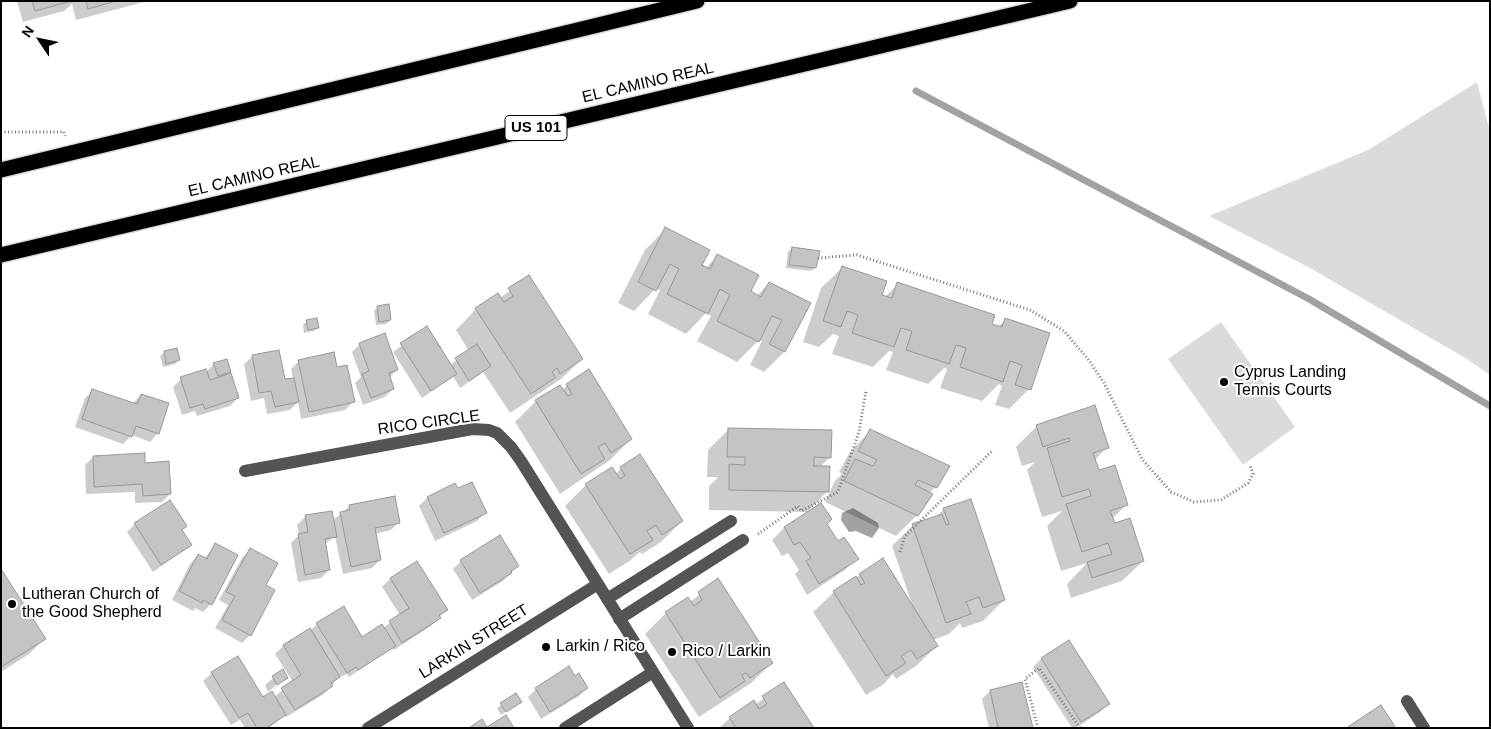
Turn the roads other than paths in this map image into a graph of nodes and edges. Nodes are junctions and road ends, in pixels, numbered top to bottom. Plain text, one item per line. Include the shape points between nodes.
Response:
1 (697, 1) edge
2 (1070, 1) edge
3 (1, 170) edge
4 (1, 255) edge
5 (245, 471) dead end
6 (732, 521) dead end
7 (748, 539) road end
8 (598, 584) junction
9 (607, 599) junction
10 (619, 619) junction
11 (653, 672) junction
12 (1407, 701) dead end
13 (368, 728) edge
14 (565, 728) edge
15 (688, 728) edge
16 (1424, 728) edge

1 - 3 highway
2 - 4 highway, EL CAMINO REAL / US 101
5 - 8 street, RICO CIRCLE via 472,429 489,430 511,447
6 - 9 street
7 - 10 street
8 - 9 street, RICO CIRCLE
8 - 13 street, LARKIN STREET
9 - 10 street, RICO CIRCLE
10 - 11 street, RICO CIRCLE
11 - 14 street
11 - 15 street, RICO CIRCLE
12 - 16 street

